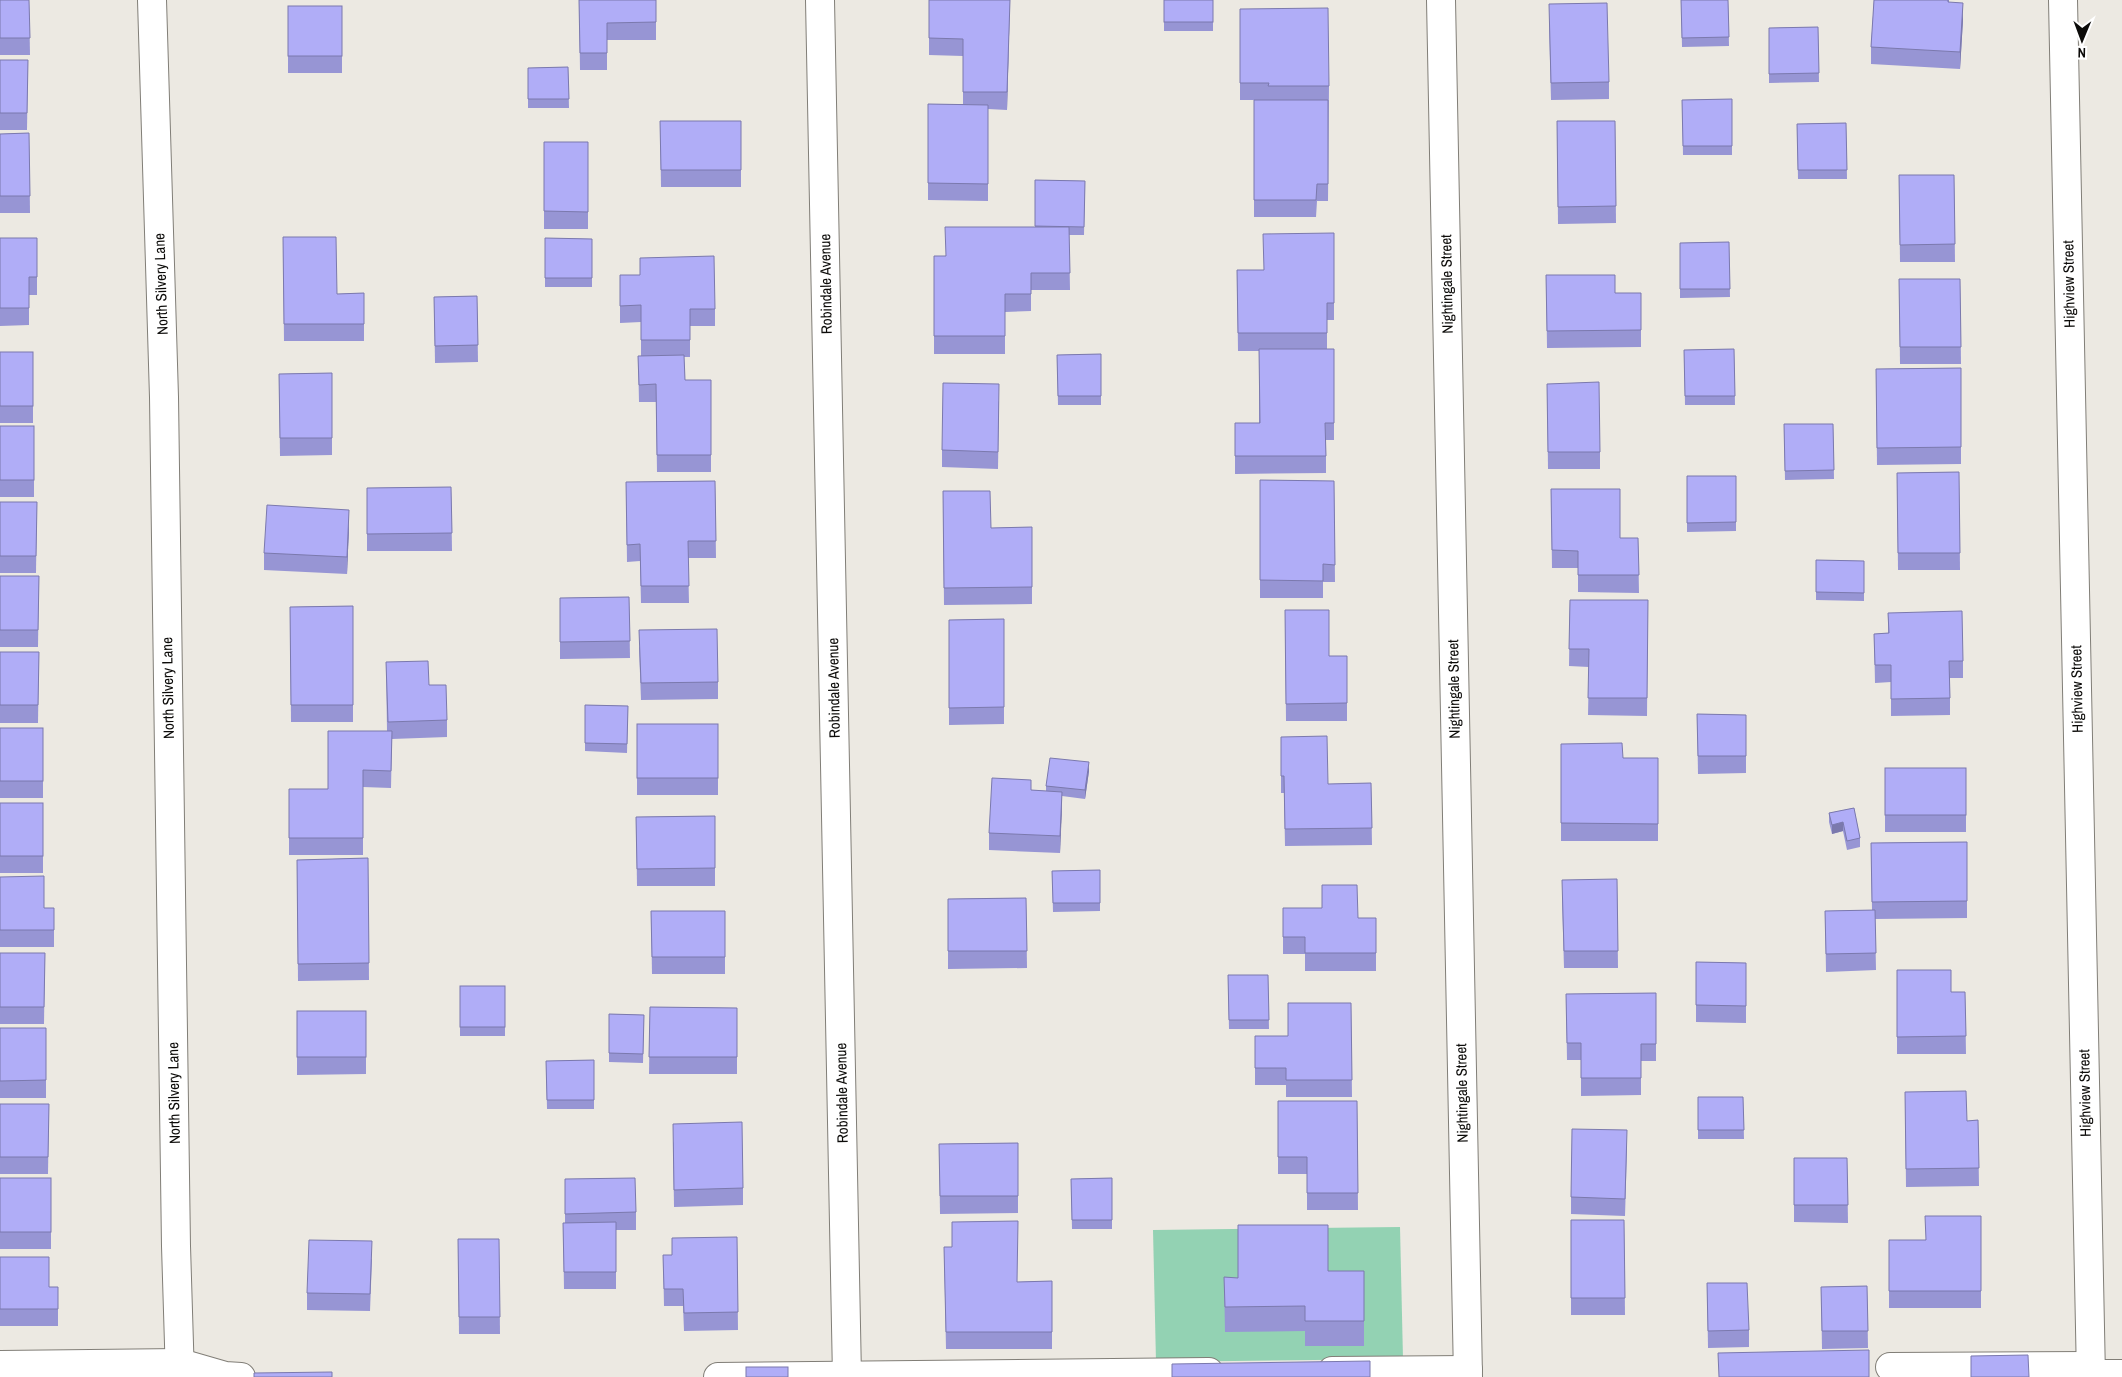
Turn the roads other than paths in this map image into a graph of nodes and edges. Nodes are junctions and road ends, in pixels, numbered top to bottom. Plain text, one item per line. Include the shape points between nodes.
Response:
1 (152, 0) edge
2 (820, 0) edge
3 (1442, 0) edge
4 (2063, 0) edge
5 (0, 1366) edge
6 (1890, 1367) dead end
7 (180, 1370) edge
8 (1305, 1371) edge
9 (1236, 1372) edge
10 (2090, 1372) edge
11 (1468, 1373) edge
12 (2122, 1374) edge
13 (240, 1377) edge
14 (718, 1377) edge
15 (847, 1377) edge

1 - 7 street, North Silvery Lane via 164,407
2 - 15 street, Robindale Avenue
3 - 11 street, Nightingale Street
4 - 10 street, Highview Street
5 - 7 street
6 - 10 street
7 - 13 street
8 - 11 street
9 - 15 street
10 - 12 street
14 - 15 street

